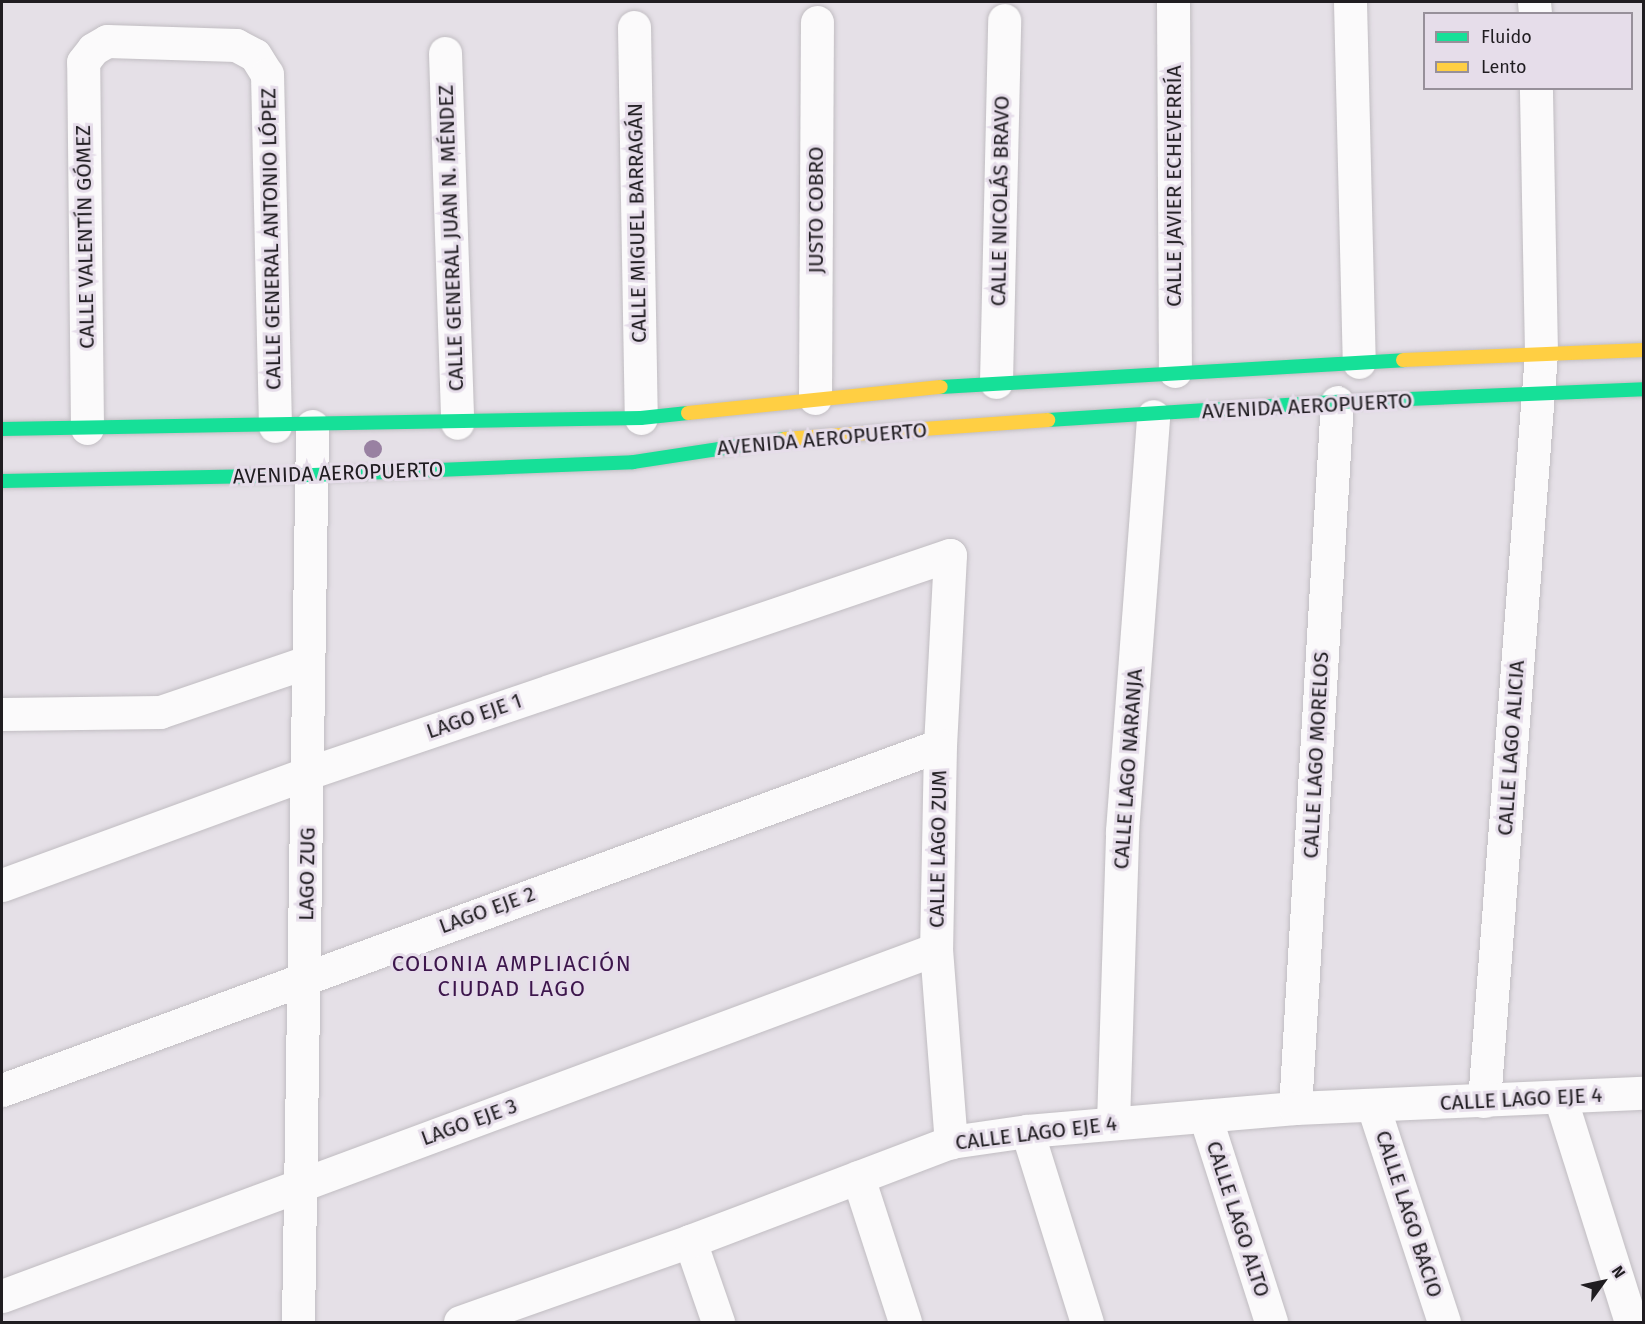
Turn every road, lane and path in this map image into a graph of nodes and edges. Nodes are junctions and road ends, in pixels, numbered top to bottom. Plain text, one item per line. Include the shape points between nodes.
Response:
1 (1173, 2) edge
2 (1350, 2) edge
3 (1004, 20) dead end
4 (817, 22) dead end
5 (634, 27) dead end
6 (446, 53) dead end
7 (255, 55) joint
8 (1536, 90) edge
9 (1644, 350) edge
10 (1541, 353) junction
11 (1359, 362) junction
12 (1175, 371) junction
13 (996, 382) junction
14 (1644, 389) edge
15 (1538, 394) junction
16 (815, 398) junction
17 (1337, 402) junction
18 (758, 405) junction
19 (1153, 416) junction
20 (641, 418) junction
21 (457, 423) junction
22 (275, 426) junction
23 (312, 426) junction
24 (87, 428) junction
25 (2, 429) edge
26 (761, 432) junction
27 (313, 475) junction
28 (2, 481) edge
29 (950, 555) joint
30 (307, 662) junction
31 (2, 714) edge
32 (940, 745) junction
33 (308, 772) junction
34 (2, 885) edge
35 (936, 949) junction
36 (305, 977) junction
37 (2, 1090) edge
38 (1644, 1093) edge
39 (1560, 1096) junction
40 (1484, 1101) junction
41 (1373, 1106) junction
42 (1295, 1108) junction
43 (1205, 1116) junction
44 (1113, 1124) junction
45 (1027, 1131) junction
46 (951, 1142) junction
47 (858, 1177) junction
48 (299, 1184) junction
49 (690, 1241) junction
50 (2, 1296) edge
51 (524, 1312) edge
52 (298, 1323) edge
53 (460, 1323) edge
54 (718, 1323) edge
55 (905, 1323) edge
56 (1087, 1323) edge
57 (1271, 1323) edge
58 (1444, 1323) edge
59 (1632, 1323) edge

1 - 12 street, CALLE JAVIER ECHEVERRÍA
2 - 11 street
3 - 13 street, CALLE NICOLÁS BRAVO
4 - 16 street, JUSTO COBRO
5 - 20 street, CALLE MIGUEL BARRAGÁN
6 - 21 street, CALLE GENERAL JUAN N. MÉNDEZ
7 - 22 street, CALLE GENERAL ANTONIO LÓPEZ via 267,74
7 - 24 street, CALLE VALENTÍN GÓMEZ via 236,45 107,41 93,49 83,63
8 - 10 street, CALLE LAGO ALICIA
9 - 10 street, AVENIDA AEROPUERTO
10 - 11 street, AVENIDA AEROPUERTO
10 - 15 street, CALLE LAGO ALICIA
11 - 12 street, AVENIDA AEROPUERTO
12 - 13 street, AVENIDA AEROPUERTO
13 - 16 street, AVENIDA AEROPUERTO
14 - 15 street, AVENIDA AEROPUERTO
15 - 17 street, AVENIDA AEROPUERTO
15 - 40 street, CALLE LAGO ALICIA
16 - 18 street, AVENIDA AEROPUERTO
17 - 19 street, AVENIDA AEROPUERTO
17 - 42 street, CALLE LAGO MORELOS
18 - 20 street, AVENIDA AEROPUERTO
18 - 26 street
19 - 26 street, AVENIDA AEROPUERTO
19 - 44 street, CALLE LAGO NARANJA via 1122,831
20 - 21 street, AVENIDA AEROPUERTO
21 - 23 street, AVENIDA AEROPUERTO
22 - 23 street, AVENIDA AEROPUERTO
22 - 24 street, AVENIDA AEROPUERTO
23 - 27 street, LAGO ZUG
24 - 25 street, AVENIDA AEROPUERTO
26 - 27 street, AVENIDA AEROPUERTO via 633,462
27 - 28 street, AVENIDA AEROPUERTO
27 - 30 street, LAGO ZUG
29 - 32 street, CALLE LAGO ZUM
29 - 33 street, LAGO EJE 1
30 - 31 street via 160,712
30 - 33 street, LAGO ZUG
32 - 35 street, CALLE LAGO ZUM
32 - 36 street, LAGO EJE 2
33 - 34 street, LAGO EJE 1
33 - 36 street, LAGO ZUG
35 - 46 street, CALLE LAGO ZUM
35 - 48 street, LAGO EJE 3
36 - 37 street, LAGO EJE 2
36 - 48 street, LAGO ZUG
38 - 39 street, CALLE LAGO EJE 4
39 - 40 street, CALLE LAGO EJE 4
39 - 59 street
40 - 41 street, CALLE LAGO EJE 4
41 - 42 street, CALLE LAGO EJE 4
41 - 58 street, CALLE LAGO BACIO
42 - 43 street, CALLE LAGO EJE 4
43 - 44 street, CALLE LAGO EJE 4
43 - 57 street, CALLE LAGO ALTO
44 - 45 street, CALLE LAGO EJE 4
45 - 46 street, CALLE LAGO EJE 4
45 - 56 street
46 - 47 street, CALLE LAGO EJE 4
47 - 49 street, CALLE LAGO EJE 4
47 - 55 street
48 - 50 street, LAGO EJE 3
48 - 52 street, LAGO ZUG
49 - 51 street, CALLE LAGO EJE 4
49 - 54 street
51 - 53 street, CALLE LAGO EJE 4

